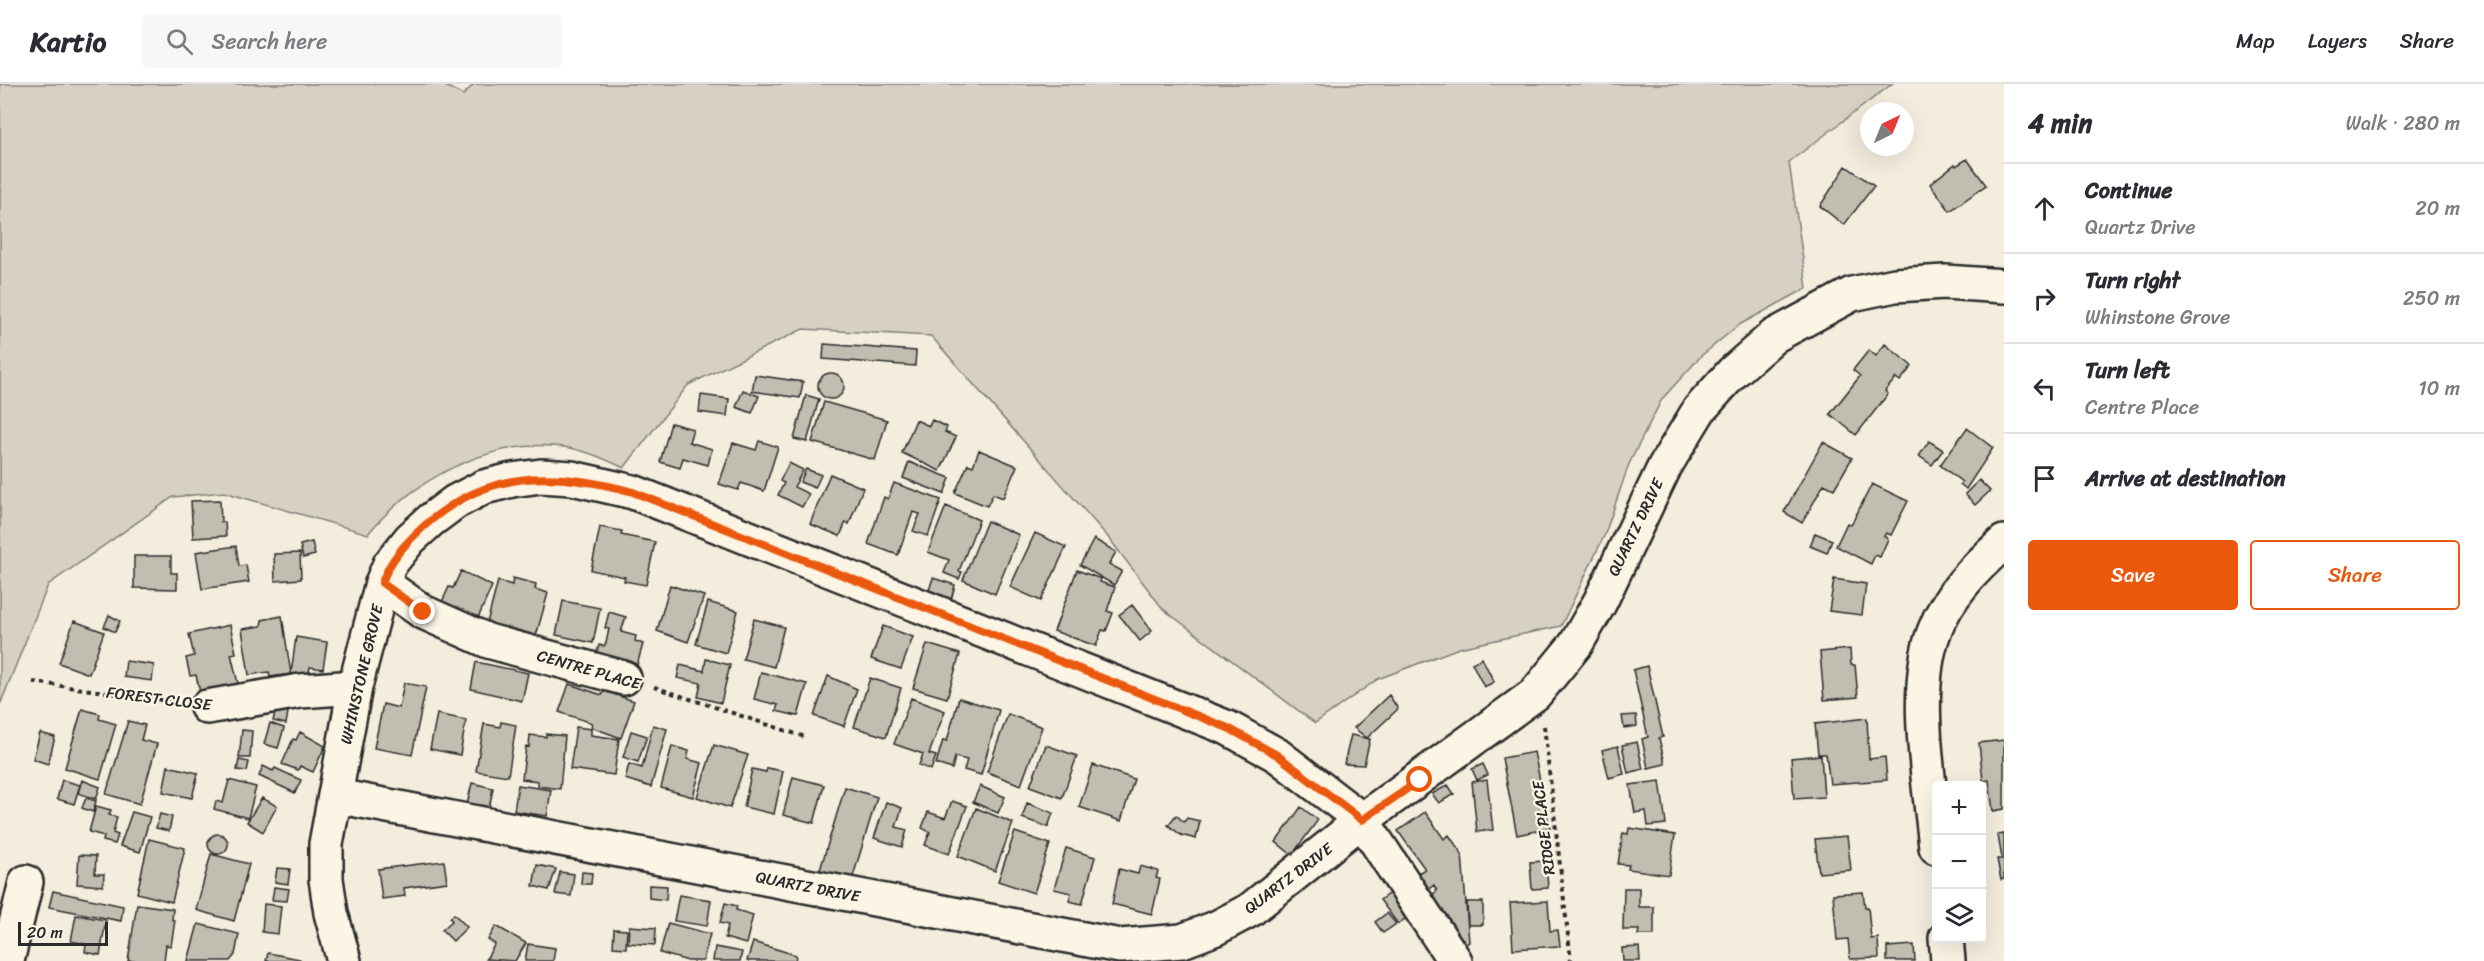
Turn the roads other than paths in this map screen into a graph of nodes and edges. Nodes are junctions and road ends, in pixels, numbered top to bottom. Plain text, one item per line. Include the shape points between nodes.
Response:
1 (2004, 286) edge
2 (2004, 542) edge
3 (382, 583) junction
4 (624, 678) road end
5 (355, 687) junction
6 (207, 707) road end
7 (336, 796) junction
8 (1362, 820) junction
9 (1935, 835) edge
10 (26, 882) dead end
11 (1946, 943) edge
12 (7, 961) edge
13 (344, 961) edge
14 (1455, 961) edge
15 (1948, 961) edge

1 - 8 street, QUARTZ DRIVE via 1946,282 1895,285 1852,294 1774,336 1733,372 1699,410 1665,466 1576,644 1535,694
2 - 9 street via 1973,570 1951,599 1934,631 1925,662
3 - 4 street, CENTRE PLACE via 423,612 488,641
3 - 5 street, WHINSTONE GROVE
3 - 8 street, WHINSTONE GROVE via 390,564 410,539 455,502 481,489 541,477 597,482 633,492 1228,728 1277,755
5 - 6 street, FOREST CLOSE via 300,691
5 - 7 street, WHINSTONE GROVE
7 - 8 street, QUARTZ DRIVE via 1120,946 1182,941 1216,928 1250,910
7 - 13 street, WHINSTONE GROVE via 326,844 326,879
8 - 14 street, WHINSTONE GROVE
10 - 12 street
11 - 15 street

